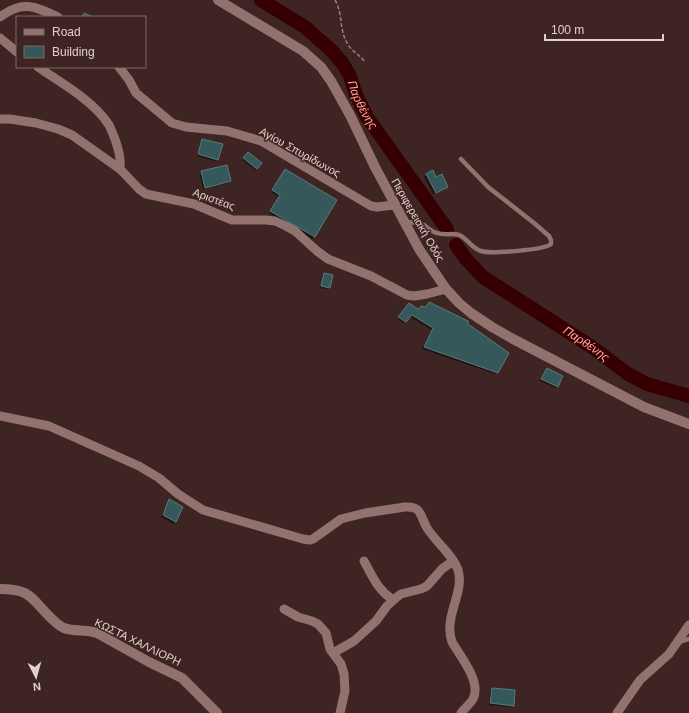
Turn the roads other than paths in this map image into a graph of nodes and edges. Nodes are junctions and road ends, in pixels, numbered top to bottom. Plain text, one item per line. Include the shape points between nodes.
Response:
1 (218, 0) edge
2 (56, 16) edge
3 (0, 17) edge
4 (0, 38) edge
5 (16, 51) edge
6 (39, 68) edge
7 (120, 68) edge
8 (0, 119) edge
9 (461, 159) dead end
10 (120, 169) junction
11 (394, 205) junction
12 (404, 222) junction
13 (446, 289) junction
14 (0, 416) edge
15 (689, 424) edge
16 (364, 561) dead end
17 (453, 561) junction
18 (0, 589) edge
19 (393, 600) junction
20 (284, 609) dead end
21 (689, 625) edge
22 (689, 639) edge
23 (678, 642) junction
24 (333, 653) junction
25 (217, 713) edge
26 (340, 713) edge
27 (461, 713) edge
28 (617, 713) edge

1 - 11 main road, Περιφερειακή Οδός via 304,52 321,68 350,115
2 - 3 street via 21,4 12,7
4 - 5 street
6 - 10 street via 92,105 101,115 111,129 118,147
7 - 11 street, Αγίου Σπυρίδωνος via 136,93 172,123 186,127 223,130 260,142 371,206
8 - 10 street, Αριστέας via 36,123 66,132
9 - 12 lane via 488,187 549,236 551,244 536,249 481,251 462,236 436,233 423,225
10 - 13 street, Αριστέας via 143,192 151,195 194,204 232,220 275,221 295,232 328,259 371,276 407,295 427,294
11 - 12 main road, Περιφερειακή Οδός
12 - 13 main road, Περιφερειακή Οδός
13 - 15 main road, Περιφερειακή Οδός via 471,314 492,328 644,407
14 - 17 street via 49,426 139,466 160,478 178,494 203,510 303,539 313,539 341,520 354,515 412,507 421,513 427,528
16 - 19 street via 377,586
17 - 19 street via 427,586 401,594
17 - 27 street via 459,579 449,623 450,636 472,674 476,687 474,698
18 - 25 main road, ΚΩΣΤΑ ΧΑΛΛΙΟΡΗ via 22,591 64,628 97,633 182,678
19 - 24 street via 376,622 354,641
20 - 24 street via 318,624 326,633
21 - 23 street
22 - 23 lane
23 - 28 street via 669,654 640,680
24 - 26 street via 341,664 345,679

